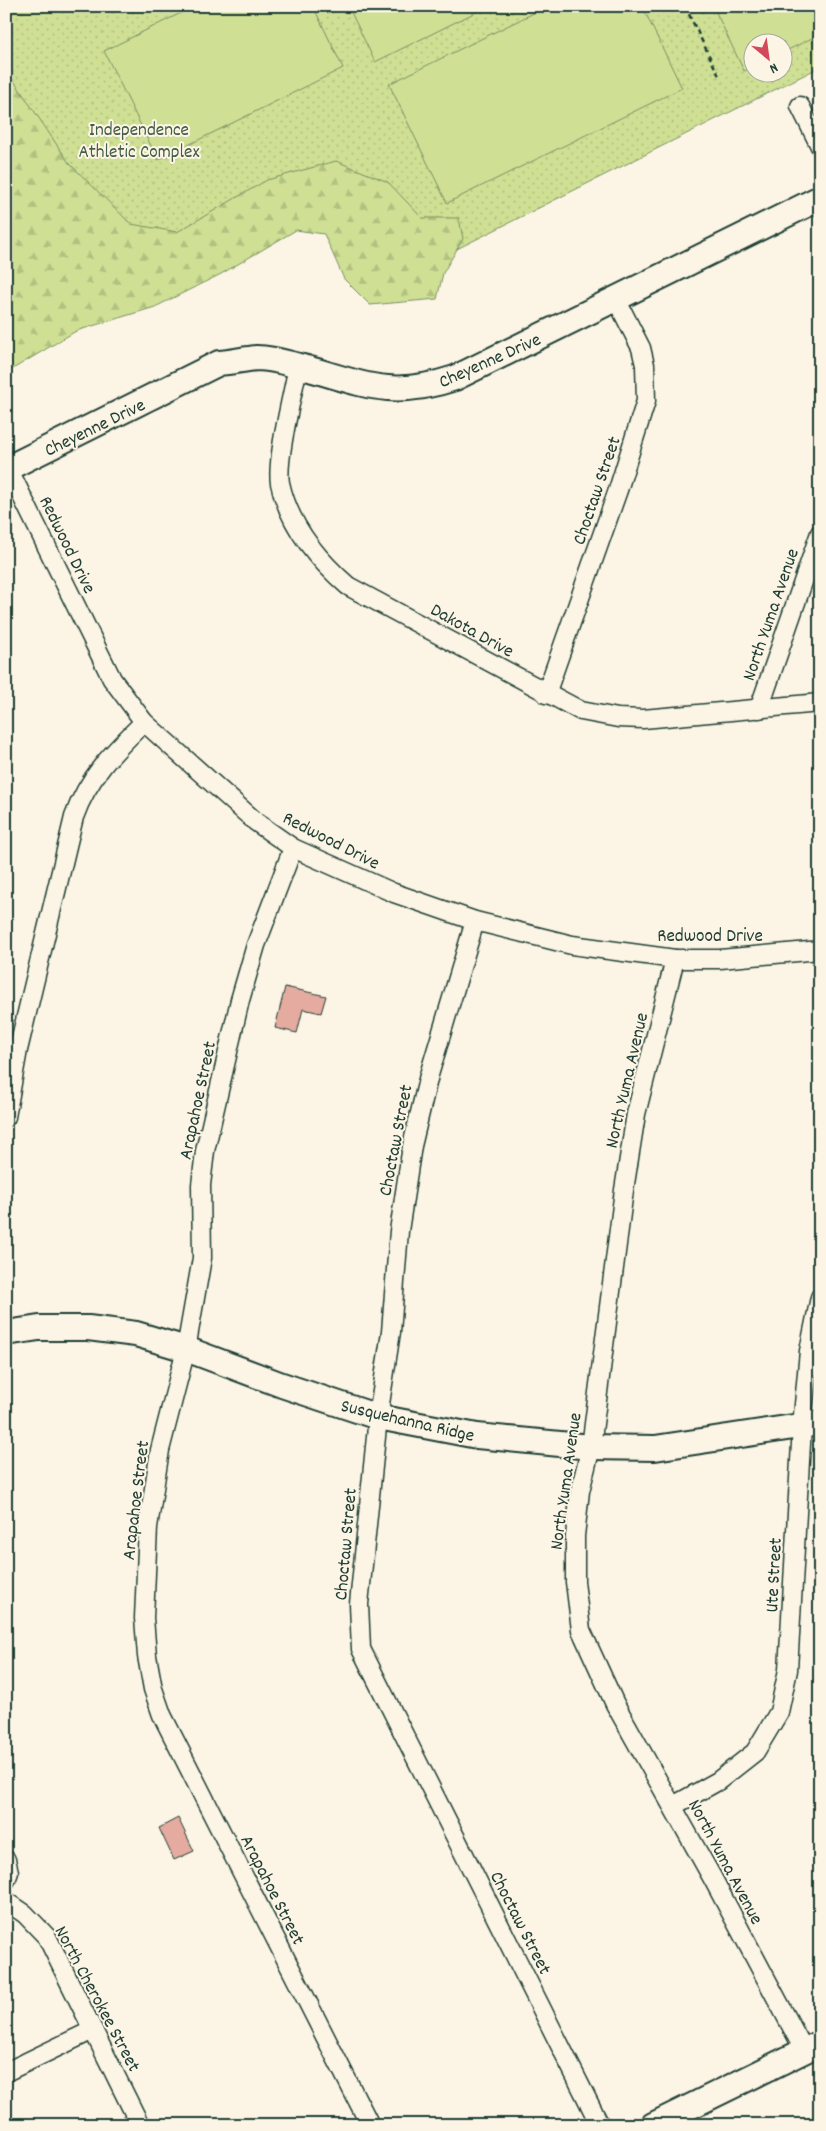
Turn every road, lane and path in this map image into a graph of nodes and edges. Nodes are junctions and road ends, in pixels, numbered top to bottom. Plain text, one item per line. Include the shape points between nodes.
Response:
1 (685, 6) edge
2 (720, 78) dead end
3 (800, 106) dead end
4 (820, 146) edge
5 (820, 198) edge
6 (616, 300) junction
7 (298, 366) junction
8 (7, 469) edge
9 (820, 533) edge
10 (546, 694) junction
11 (820, 703) edge
12 (759, 709) junction
13 (144, 722) junction
14 (293, 848) junction
15 (475, 922) junction
16 (820, 950) edge
17 (675, 959) junction
18 (6, 1118) edge
19 (820, 1297) edge
20 (6, 1333) edge
21 (186, 1349) junction
22 (378, 1416) junction
23 (811, 1424) edge
24 (592, 1447) junction
25 (672, 1806) junction
26 (6, 1860) edge
27 (6, 1880) edge
28 (6, 1901) edge
29 (92, 2030) junction
30 (812, 2047) edge
31 (6, 2072) edge
32 (140, 2125) edge
33 (370, 2125) edge
34 (600, 2125) edge
35 (653, 2125) edge

1 - 2 path
3 - 4 street
5 - 6 street, Cheyenne Drive
6 - 7 street, Cheyenne Drive via 455,378 427,387 377,388
6 - 10 street, Choctaw Street via 641,348 646,401
7 - 8 street, Cheyenne Drive via 258,358 219,364
7 - 10 street, Dakota Drive via 280,482 291,516 309,547 348,586
8 - 13 street, Redwood Drive via 112,678
9 - 12 street, North Yuma Avenue
10 - 12 street, Dakota Drive via 581,711 618,718 643,719
11 - 12 street, Dakota Drive
13 - 14 street, Redwood Drive via 256,822
13 - 18 street via 103,763 81,798 74,817 18,1050
14 - 15 street, Redwood Drive via 394,894
14 - 21 street, Arapahoe Street via 256,945 240,1000 205,1151 200,1185 202,1258
15 - 17 street, Redwood Drive via 572,945
15 - 22 street, Choctaw Street via 429,1075 412,1146
16 - 17 street, Redwood Drive via 720,959
17 - 24 street, North Yuma Avenue via 636,1114
19 - 23 street, Ute Street via 809,1351
20 - 21 street, Susquehanna Ridge via 39,1328 88,1328 136,1334
21 - 22 street, Susquehanna Ridge via 282,1386
21 - 33 street, Arapahoe Street via 160,1450 148,1527 144,1618 153,1689 162,1715
22 - 24 street, Susquehanna Ridge via 477,1436
22 - 34 street, Choctaw Street via 359,1604 361,1649
23 - 24 street, Susquehanna Ridge via 655,1448
23 - 25 street, Ute Street via 788,1670 779,1712 755,1752 718,1781
24 - 25 street, North Yuma Avenue via 580,1491 575,1536 575,1582 581,1630 614,1704
25 - 30 street, North Yuma Avenue
26 - 27 street via 9,1872
28 - 29 street, North Cherokee Street via 25,1914 46,1937
29 - 31 street
29 - 32 street, North Cherokee Street
30 - 35 street

